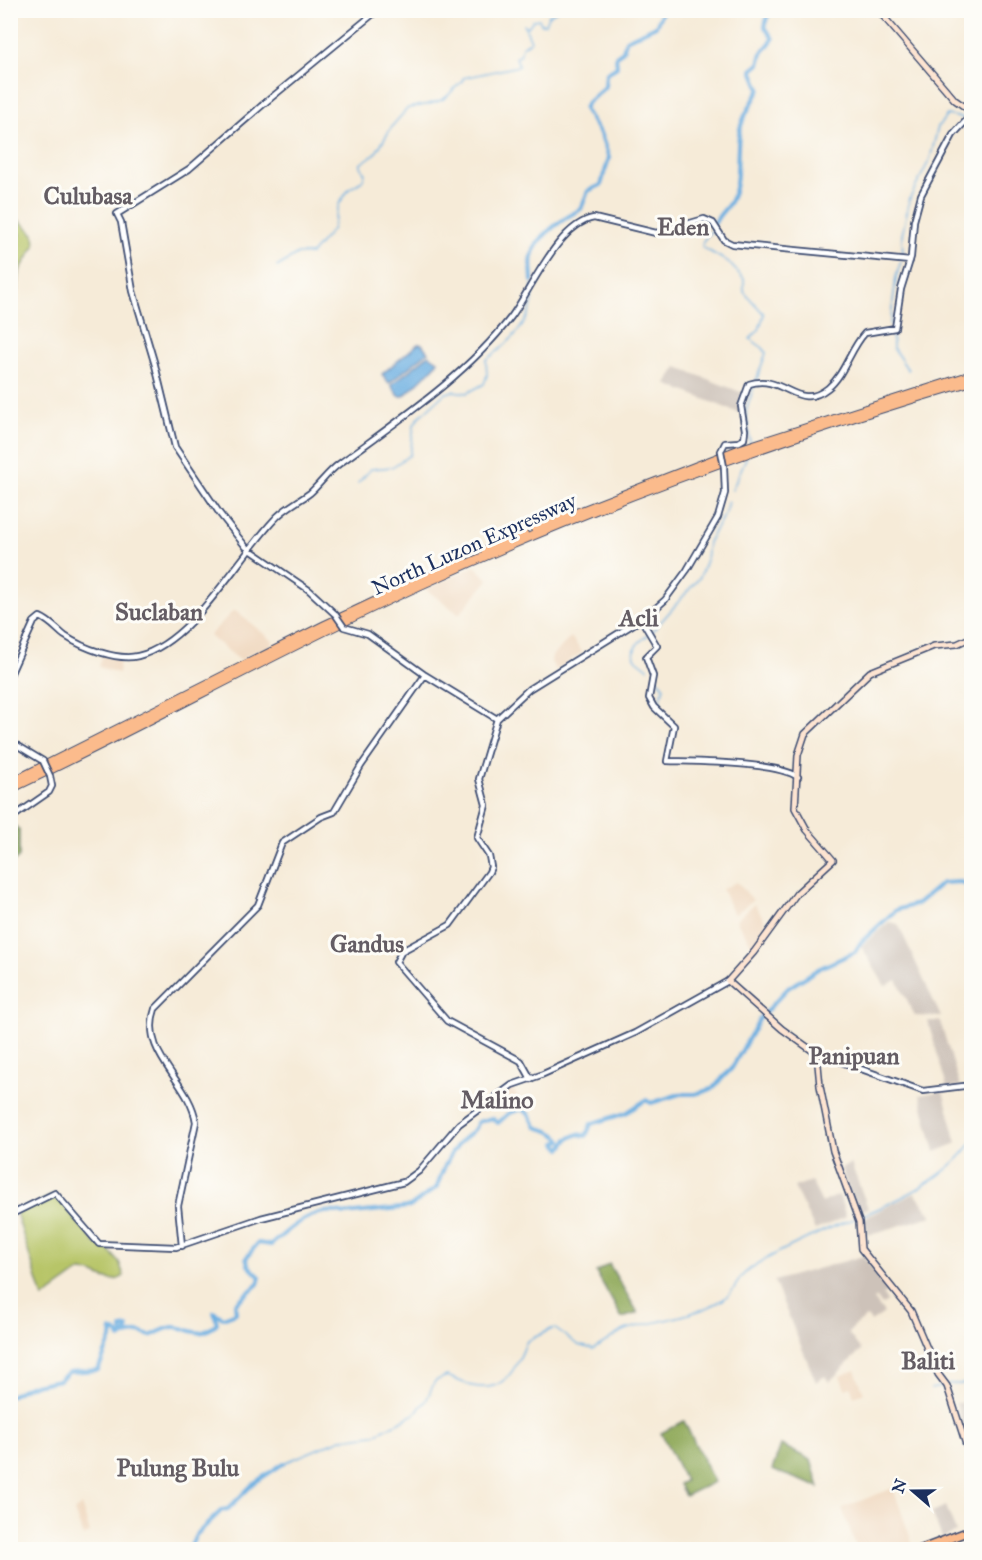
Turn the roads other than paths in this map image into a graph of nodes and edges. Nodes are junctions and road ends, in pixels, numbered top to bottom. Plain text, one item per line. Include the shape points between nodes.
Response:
1 (378, 10) edge
2 (878, 10) edge
3 (972, 113) edge
4 (910, 261) junction
5 (972, 375) edge
6 (972, 381) edge
7 (746, 451) junction
8 (515, 543) junction
9 (249, 549) junction
10 (469, 569) dead end
11 (434, 586) dead end
12 (382, 603) junction
13 (641, 619) junction
14 (325, 625) junction
15 (972, 637) edge
16 (272, 644) dead end
17 (243, 661) dead end
18 (10, 675) edge
19 (424, 675) junction
20 (209, 683) junction
21 (497, 719) junction
22 (10, 741) edge
23 (798, 777) junction
24 (10, 783) edge
25 (10, 789) edge
26 (10, 819) edge
27 (728, 981) junction
28 (816, 1053) junction
29 (531, 1079) junction
30 (972, 1085) edge
31 (10, 1203) edge
32 (12, 1214) edge
33 (182, 1246) junction
34 (972, 1463) edge
35 (972, 1530) edge
36 (919, 1550) edge

1 - 9 street via 189,169 117,214 122,222 133,291 175,447
2 - 3 main road via 956,100
3 - 4 street via 953,135 922,191
4 - 9 street via 732,244 724,240 715,224 704,219 656,233 594,218 586,220 558,244 509,320 463,367 279,515
4 - 13 street, bridge via 895,328 865,333 830,386 803,398 768,381 749,384 741,406 744,439 725,443 721,451 725,493 718,517 674,588
5 - 7 highway, North Luzon Expressway
6 - 7 highway, North Luzon Expressway
7 - 8 highway, North Luzon Expressway
7 - 14 highway, North Luzon Expressway via 512,539
8 - 10 highway via 471,564
8 - 12 highway, North Luzon Expressway
9 - 18 street via 191,623 154,650 137,656 114,655 69,638 40,617 34,622
9 - 19 street, bridge via 309,590 344,627 368,634
11 - 12 highway via 421,587
12 - 25 highway, North Luzon Expressway
13 - 21 street via 529,688
13 - 23 street via 657,646 646,657 653,676 649,698 674,726 667,762 782,769
14 - 16 highway via 284,643
14 - 20 highway, North Luzon Expressway
15 - 23 main road via 957,644 933,646 863,677 805,734 798,755
17 - 20 highway
19 - 21 street
19 - 33 street via 334,812 282,843 258,905 155,1009 151,1020 154,1044 193,1110 196,1122 178,1206
20 - 24 highway, North Luzon Expressway
21 - 29 street via 478,782 486,805 477,838 488,852 490,870 450,925 402,951 396,962 447,1021 521,1061
22 - 26 street, bridge via 43,761 52,786
23 - 27 main road via 795,810 833,860 797,893
27 - 28 main road
27 - 29 street via 635,1033
28 - 30 street via 915,1089
28 - 34 main road via 836,1164 858,1219 861,1249 910,1309 946,1384
29 - 33 street via 512,1085 464,1121 404,1182 250,1221
31 - 32 street
32 - 33 street via 55,1193 99,1244
35 - 36 highway

